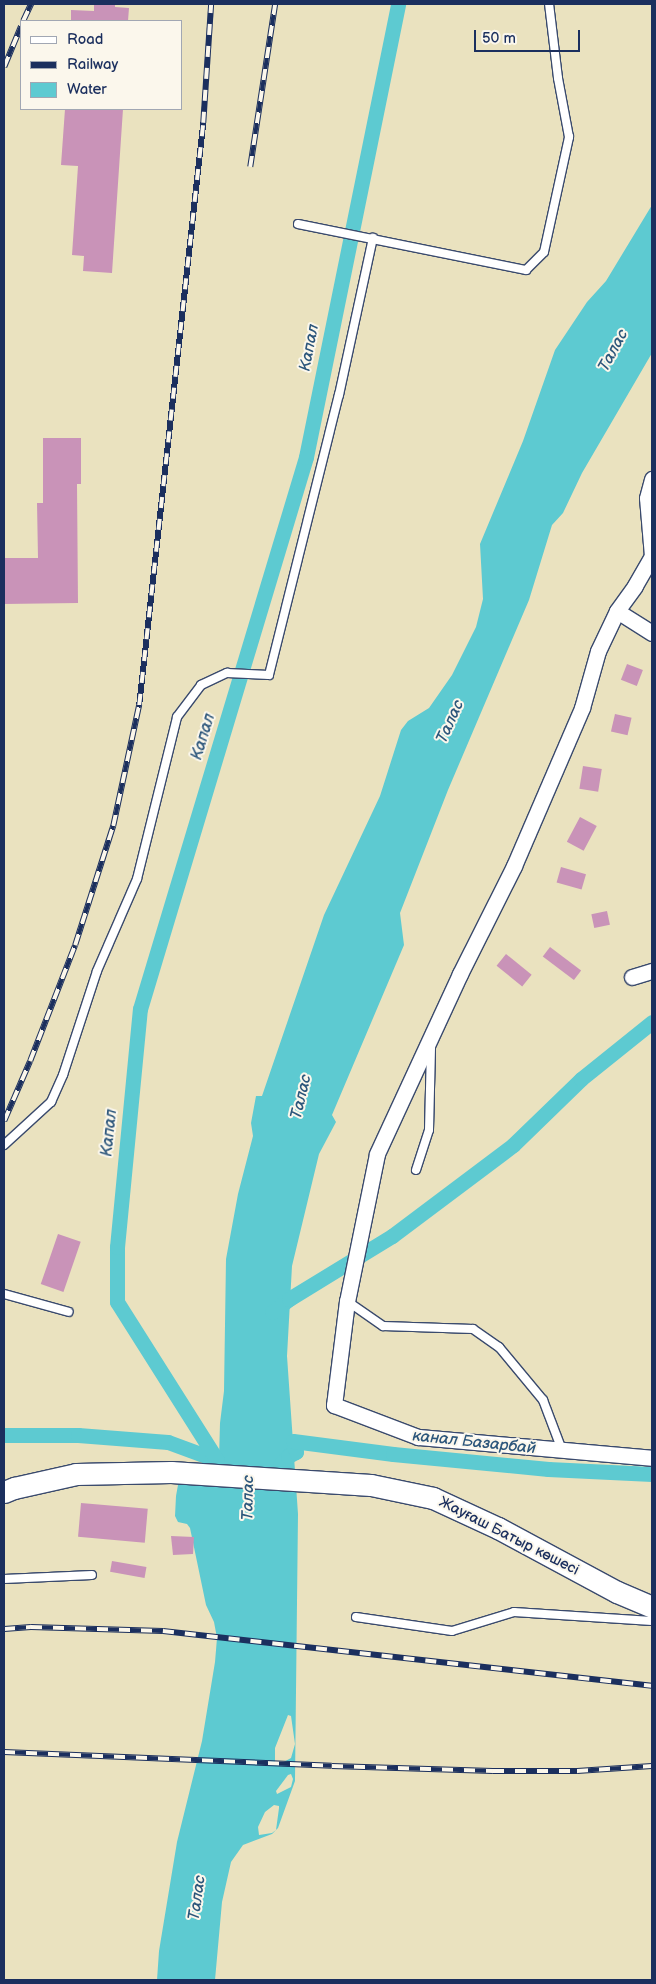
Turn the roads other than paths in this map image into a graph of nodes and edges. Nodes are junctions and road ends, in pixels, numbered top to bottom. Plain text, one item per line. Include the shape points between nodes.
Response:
1 (549, 4) edge
2 (298, 224) dead end
3 (373, 238) junction
4 (652, 479) edge
5 (652, 556) edge
6 (617, 612) junction
7 (652, 633) edge
8 (652, 971) edge
9 (632, 977) dead end
10 (431, 1036) junction
11 (4, 1146) edge
12 (416, 1170) dead end
13 (4, 1294) edge
14 (347, 1301) junction
15 (69, 1312) dead end
16 (562, 1450) junction
17 (652, 1458) edge
18 (4, 1492) edge
19 (92, 1575) dead end
20 (4, 1579) edge
21 (652, 1607) edge
22 (356, 1617) dead end
23 (652, 1621) edge

1 - 3 lane via 569,137 544,252 526,270
2 - 3 lane
3 - 11 lane via 339,395 269,675 227,673 202,685 177,717 137,879 97,971 64,1075 51,1102
4 - 5 street via 647,498
5 - 6 street
6 - 7 street
6 - 10 street via 598,651 582,708 514,866
8 - 9 street
10 - 12 lane via 429,1130
10 - 14 street via 377,1154
13 - 15 lane
14 - 16 lane via 383,1326 473,1330 499,1347 543,1400
14 - 16 street via 334,1405 418,1437
16 - 17 street
18 - 21 main road, Жауғаш Батыр көшесі via 76,1474 171,1472 371,1485 433,1498
19 - 20 lane
22 - 23 lane via 452,1631 514,1612

